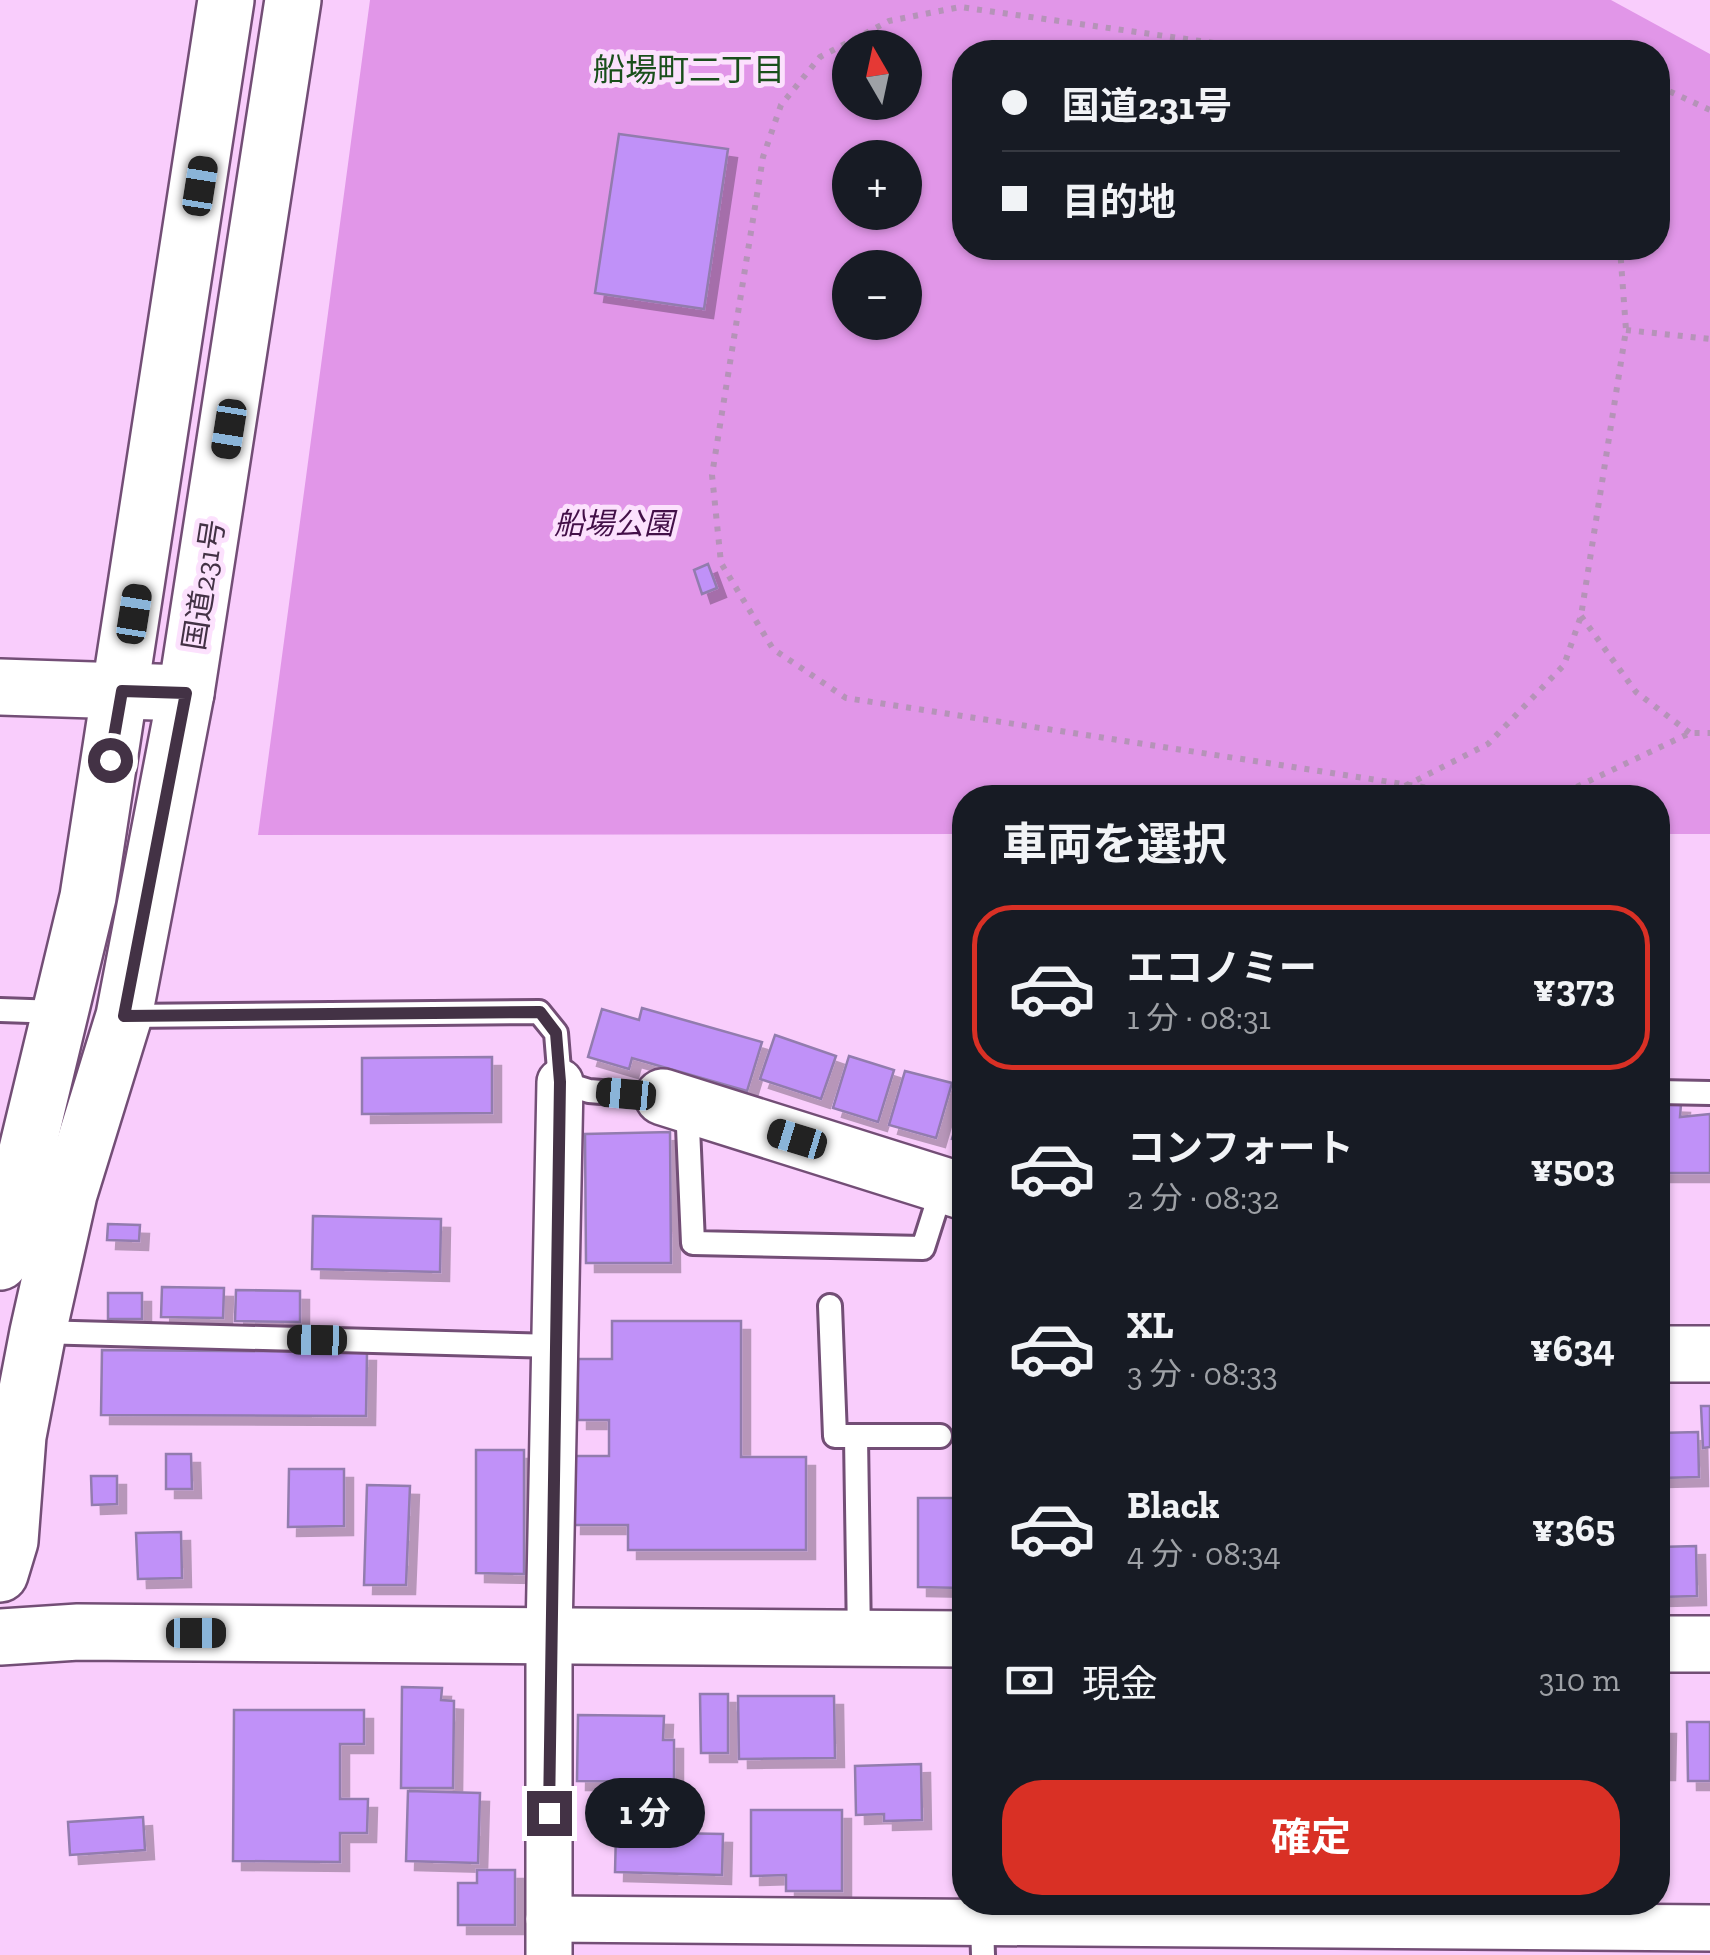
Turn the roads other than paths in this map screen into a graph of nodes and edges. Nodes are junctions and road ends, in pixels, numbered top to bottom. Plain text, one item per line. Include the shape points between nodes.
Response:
1 (226, 0) edge
2 (293, 0) edge
3 (0, 687) edge
4 (122, 691) junction
5 (186, 693) junction
6 (0, 1010) edge
7 (62, 1012) junction
8 (124, 1016) junction
9 (560, 1082) junction
10 (1670, 1092) edge
11 (1710, 1092) edge
12 (675, 1101) junction
13 (952, 1188) edge
14 (952, 1193) edge
15 (0, 1262) edge
16 (830, 1306) dead end
17 (38, 1332) junction
18 (555, 1346) junction
19 (1670, 1354) edge
20 (1710, 1354) edge
21 (940, 1436) dead end
22 (856, 1437) junction
23 (0, 1574) edge
24 (549, 1636) junction
25 (0, 1637) edge
26 (858, 1639) junction
27 (952, 1639) edge
28 (1670, 1644) edge
29 (1710, 1644) edge
30 (1472, 1928) edge
31 (1710, 1928) edge
32 (549, 1937) edge
33 (983, 1939) edge

1 - 4 main road
2 - 5 main road, 国道231号
3 - 4 main road
4 - 5 main road
4 - 7 main road
5 - 8 main road, 国道231号
6 - 7 lane
7 - 15 main road
8 - 9 lane via 540,1012 556,1033
8 - 17 main road, 国道231号 via 68,1194
9 - 12 lane
9 - 18 street
10 - 11 lane
12 - 13 main road
12 - 14 lane via 693,1243 922,1248
16 - 22 lane via 835,1436
17 - 18 lane
17 - 23 main road, 国道231号
18 - 24 street
19 - 20 main road
21 - 22 lane
22 - 26 lane
24 - 25 main road
24 - 26 main road
24 - 32 street
26 - 27 main road
28 - 29 main road
30 - 31 street
30 - 33 street
32 - 33 street

